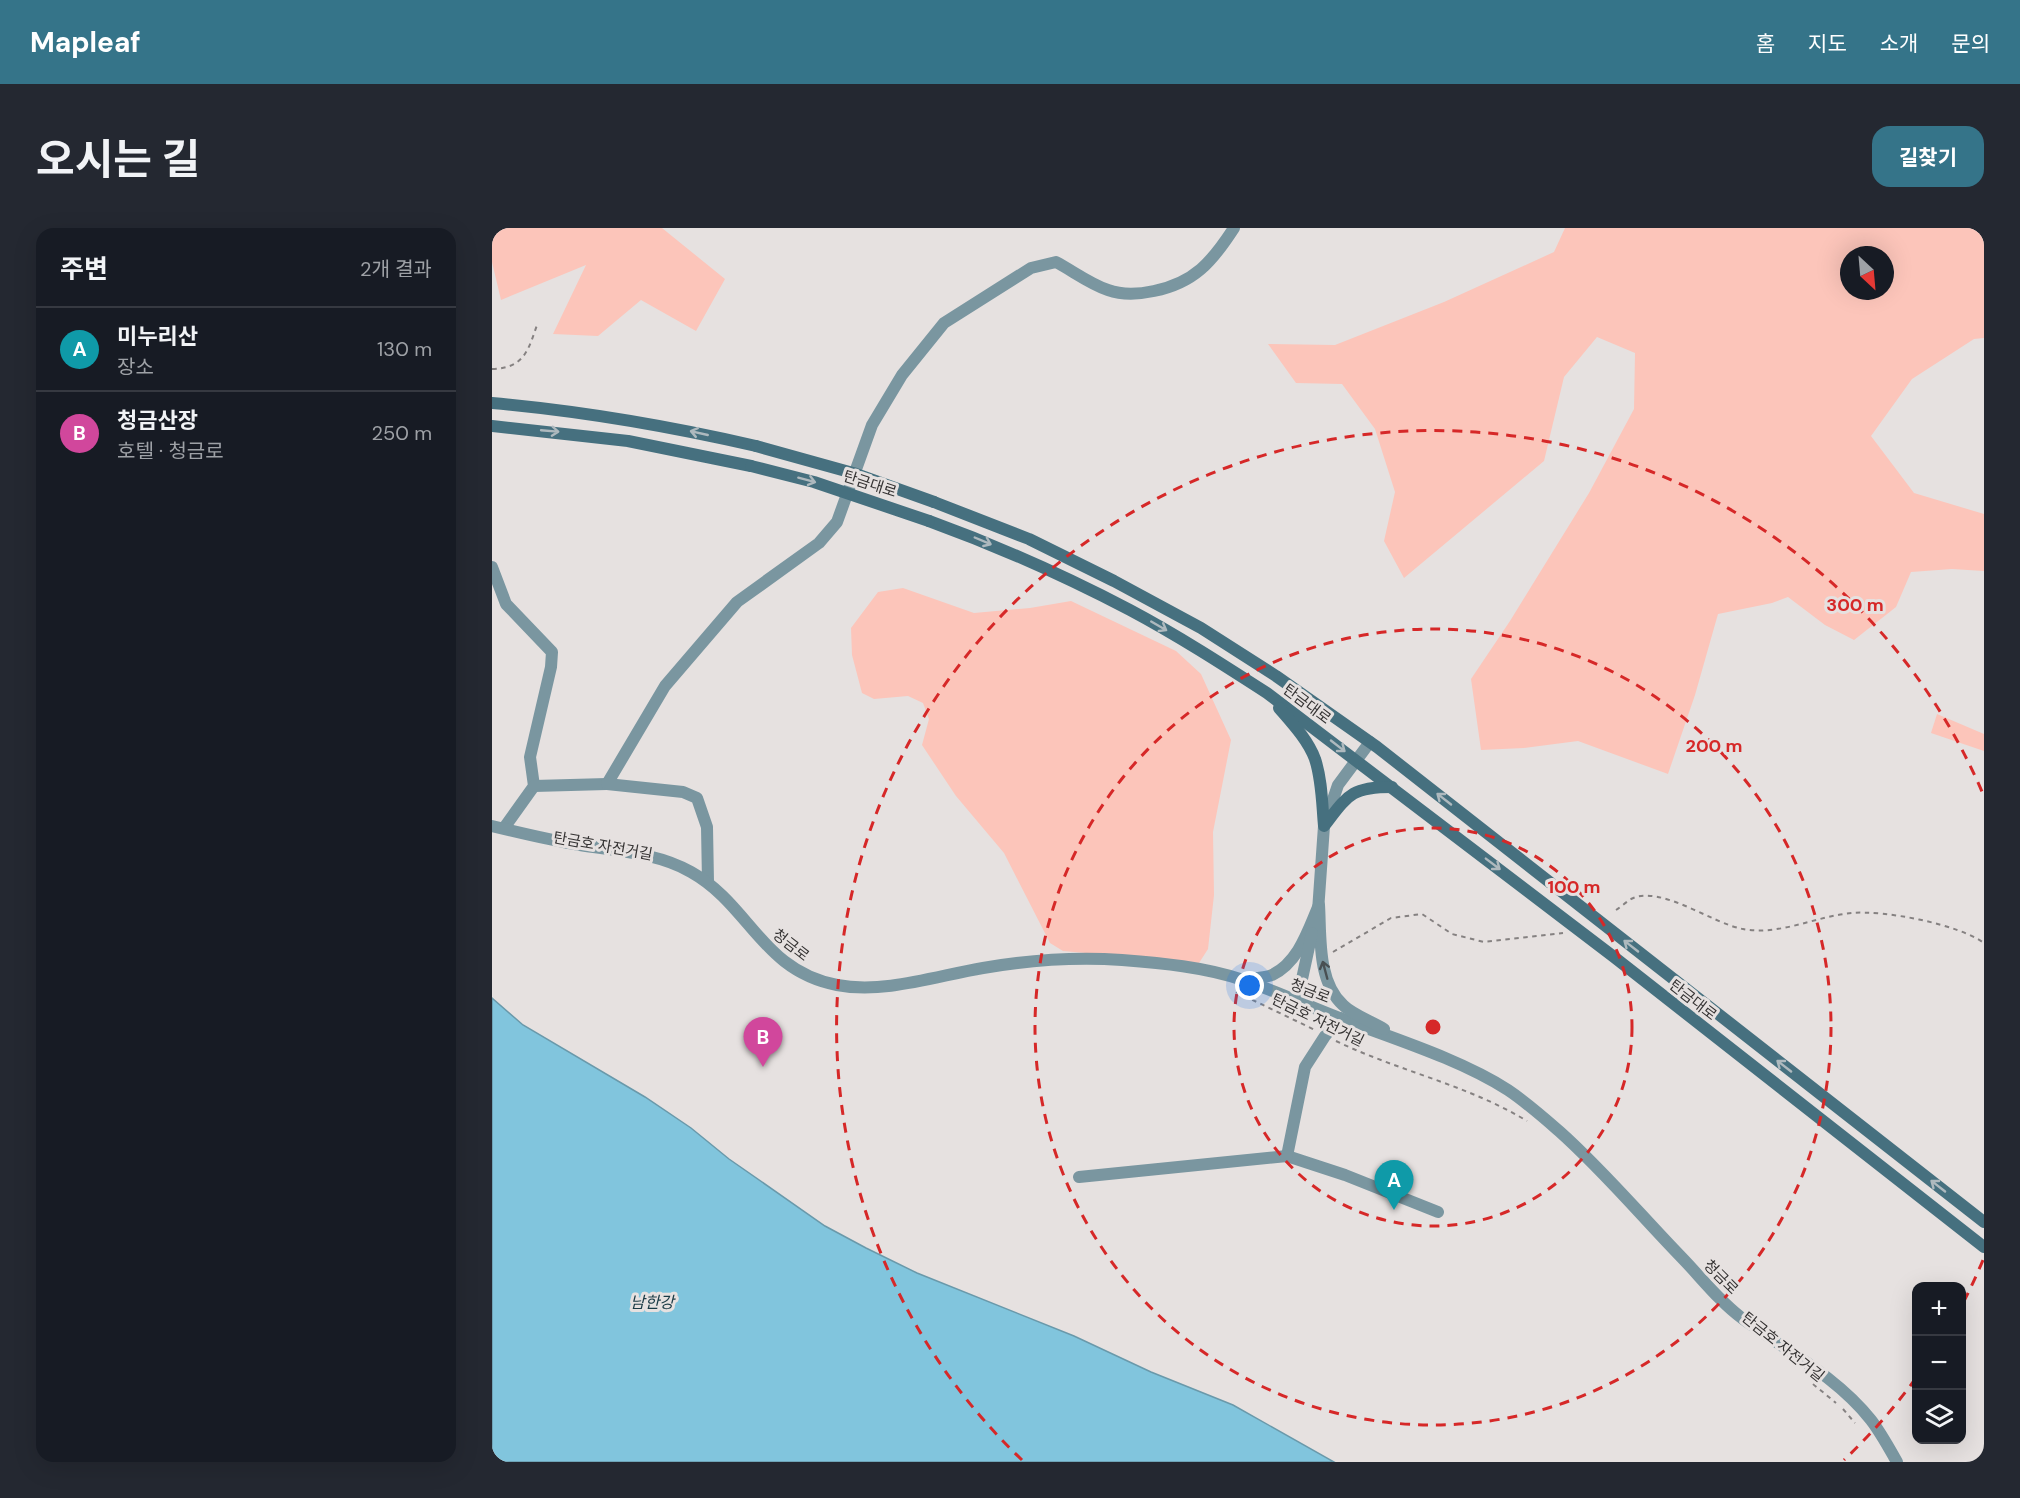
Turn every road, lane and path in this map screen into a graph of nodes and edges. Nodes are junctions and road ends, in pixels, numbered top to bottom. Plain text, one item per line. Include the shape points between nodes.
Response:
1 (1234, 228) edge
2 (537, 325) dead end
3 (492, 369) edge
4 (492, 403) edge
5 (492, 426) edge
6 (492, 567) edge
7 (1267, 693) junction
8 (1371, 742) junction
9 (1356, 761) junction
10 (607, 784) junction
11 (534, 786) junction
12 (1392, 788) junction
13 (1324, 826) junction
14 (498, 827) edge
15 (708, 882) junction
16 (1319, 905) junction
17 (1616, 910) dead end
18 (1563, 933) dead end
19 (1984, 943) edge
20 (1322, 959) junction
21 (1241, 979) junction
22 (1227, 989) dead end
23 (1297, 1002) junction
24 (1340, 1018) junction
25 (1325, 1036) junction
26 (1413, 1046) junction
27 (1532, 1125) dead end
28 (1287, 1156) junction
29 (1079, 1177) dead end
30 (1438, 1212) dead end
31 (1984, 1222) edge
32 (1984, 1247) edge
33 (1813, 1384) dead end
34 (1855, 1423) dead end
35 (1897, 1462) edge

1 - 10 street via 1206,266 1174,287 1140,294 1109,291 1056,262 1031,268 944,323 902,375 872,424 837,522 819,543 736,602 665,686
2 - 3 path via 526,356 512,365
8 -> 4 main road, 탄금대로, bridge via 1201,628 1029,539 934,502 853,473 756,446 578,412
5 -> 7 main road, 탄금대로, bridge via 628,441 750,466 814,482 929,520 1054,572 1131,610
6 - 11 street via 506,604 552,652 530,757
7 -> 9 main road, 탄금대로
7 - 13 main road via 1299,731 1315,758
8 - 9 street
31 -> 8 main road, 탄금대로
9 - 12 main road, 탄금대로
9 - 13 street via 1338,786
10 - 11 street
10 - 15 street via 682,792 697,798 707,827
11 - 14 street
12 - 13 main road via 1371,787 1346,797
12 -> 32 main road, 탄금대로
13 - 16 street
14 - 15 street, 청금로 via 660,858
15 - 21 street, 청금로 via 774,954 813,979 840,986 889,985 1025,962 1070,959 1165,965
16 - 20 street
16 - 21 street via 1299,950 1284,968 1270,976
16 - 23 street
17 - 19 path via 1632,898 1655,896 1743,929 1769,930 1852,913 1908,917 1945,926
18 - 20 path via 1484,942 1452,934 1422,914 1391,918
26 -> 20 street via 1343,1005 1332,991
21 - 23 street, 청금로
22 - 25 path, 탄금호 자전거길
23 - 24 street, 청금로
24 - 25 street
24 - 26 street, 청금로
25 - 27 path, 탄금호 자전거길 via 1500,1105
25 - 28 street via 1305,1067
26 - 35 street, 청금로 via 1485,1077 1558,1130 1743,1319 1855,1402
28 - 29 street
28 - 30 street
33 - 34 path, 탄금호 자전거길

